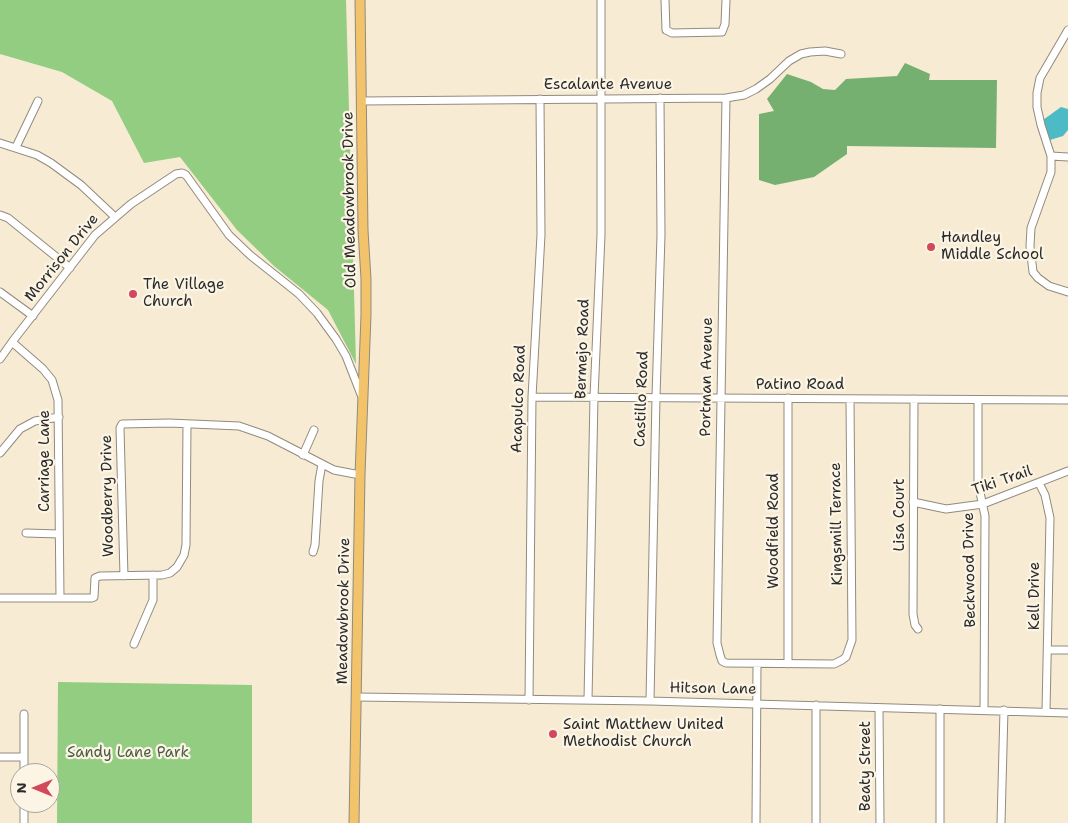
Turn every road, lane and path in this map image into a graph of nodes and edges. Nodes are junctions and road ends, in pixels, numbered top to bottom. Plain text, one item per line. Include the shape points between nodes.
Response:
1 (360, 0) edge
2 (601, 0) edge
3 (666, 0) edge
4 (726, 0) edge
5 (1068, 30) edge
6 (841, 54) dead end
7 (660, 98) junction
8 (726, 98) junction
9 (540, 99) junction
10 (601, 99) junction
11 (38, 101) dead end
12 (361, 101) junction
13 (0, 142) edge
14 (16, 147) junction
15 (1052, 156) junction
16 (1068, 156) edge
17 (0, 215) edge
18 (115, 217) junction
19 (70, 268) junction
20 (0, 292) edge
21 (1068, 292) edge
22 (33, 316) junction
23 (12, 342) junction
24 (0, 359) edge
25 (532, 396) junction
26 (594, 397) junction
27 (656, 397) junction
28 (721, 398) junction
29 (788, 398) junction
30 (850, 399) junction
31 (914, 399) junction
32 (363, 400) junction
33 (978, 400) junction
34 (1068, 400) edge
35 (59, 417) junction
36 (188, 424) junction
37 (314, 430) dead end
38 (0, 453) edge
39 (303, 455) junction
40 (322, 464) junction
41 (1068, 471) edge
42 (360, 475) junction
43 (1039, 483) junction
44 (913, 502) junction
45 (983, 504) junction
46 (26, 534) dead end
47 (59, 534) junction
48 (313, 552) dead end
49 (153, 575) junction
50 (124, 576) junction
51 (0, 598) edge
52 (60, 598) junction
53 (918, 629) dead end
54 (134, 644) dead end
55 (1048, 650) junction
56 (1068, 650) edge
57 (758, 664) junction
58 (788, 664) junction
59 (357, 697) junction
60 (529, 700) junction
61 (588, 700) junction
62 (650, 701) junction
63 (757, 703) junction
64 (816, 706) junction
65 (879, 708) junction
66 (940, 709) junction
67 (984, 710) junction
68 (1004, 710) junction
69 (1046, 711) junction
70 (1068, 713) edge
71 (24, 714) dead end
72 (0, 757) edge
73 (23, 757) junction
74 (23, 763) edge
75 (354, 823) edge
76 (756, 823) edge
77 (816, 823) edge
78 (880, 823) edge
79 (940, 823) edge
80 (1001, 823) edge

1 - 12 main road, Old Meadowbrook Drive
2 - 10 street, Bermejo Road
3 - 4 street via 666,30 672,33 722,32
5 - 15 street via 1040,78 1037,93 1036,107
6 - 8 street, Escalante Avenue via 825,51 801,54 756,89
7 - 8 street, Escalante Avenue
7 - 10 street, Escalante Avenue
7 - 27 street, Castillo Road via 661,235
8 - 28 street, Portman Avenue
9 - 10 street, Escalante Avenue
9 - 12 street, Escalante Avenue
9 - 25 street, Acapulco Road via 541,235
10 - 26 street, Bermejo Road via 601,235
11 - 14 street
12 - 32 main road, Old Meadowbrook Drive via 366,279
13 - 14 street
14 - 18 street via 51,163 81,185
15 - 16 street
15 - 21 street via 1051,172 1030,228 1031,262 1033,272 1043,282
17 - 19 street
18 - 19 street, Morrison Drive
18 - 32 street, Morrison Drive via 176,174 186,175 229,235 317,313 346,356
19 - 22 street, Morrison Drive
20 - 22 street
22 - 23 street, Morrison Drive
23 - 24 street, Morrison Drive
23 - 35 street, Carriage Lane via 52,380
25 - 26 street, Patino Road
25 - 60 street, Acapulco Road
26 - 27 street, Patino Road
26 - 61 street, Bermejo Road
27 - 28 street, Patino Road
27 - 62 street, Castillo Road
28 - 29 street, Patino Road
28 - 57 street, Portman Avenue via 718,644 722,661
29 - 30 street, Patino Road
29 - 58 street, Woodfield Road
30 - 31 street, Patino Road
30 - 58 street, Kingsmill Terrace via 852,640 846,657 834,664
31 - 33 street, Patino Road
31 - 44 street, Lisa Court
32 - 42 main road, Meadowbrook Drive
33 - 34 street, Patino Road
33 - 45 street, Beckwood Drive via 978,483
35 - 38 street via 35,421 20,429
35 - 47 street, Carriage Lane
36 - 39 street, Woodberry Drive via 248,428
36 - 49 street via 188,518 184,555 174,570
36 - 50 street, Woodberry Drive via 122,424 120,428
37 - 39 street
39 - 40 street, Woodberry Drive
40 - 42 street, Woodberry Drive
40 - 48 street
41 - 43 street, Tiki Trail
42 - 59 main road, Meadowbrook Drive
43 - 45 street, Tiki Trail
43 - 55 street, Kell Drive via 1050,518
44 - 45 street, Tiki Trail via 946,509
44 - 53 street, Lisa Court via 913,614
45 - 67 street, Beckwood Drive via 986,596
46 - 47 street
47 - 52 street, Carriage Lane
49 - 50 street
49 - 54 street via 153,600
50 - 52 street via 95,578 92,598
51 - 52 street
55 - 56 street
55 - 69 street, Kell Drive
57 - 58 street
57 - 63 street
59 - 60 street, Hitson Lane
59 - 75 main road, Meadowbrook Drive
60 - 61 street, Hitson Lane
61 - 62 street, Hitson Lane
62 - 63 street, Hitson Lane
63 - 64 street, Hitson Lane
63 - 76 street
64 - 65 street, Hitson Lane
64 - 77 street
65 - 66 street, Hitson Lane
65 - 78 street, Beaty Street
66 - 67 street, Hitson Lane
66 - 79 street
67 - 68 street, Hitson Lane
68 - 69 street, Hitson Lane
68 - 80 street
69 - 70 street, Hitson Lane
71 - 73 street
72 - 73 street
73 - 74 street

